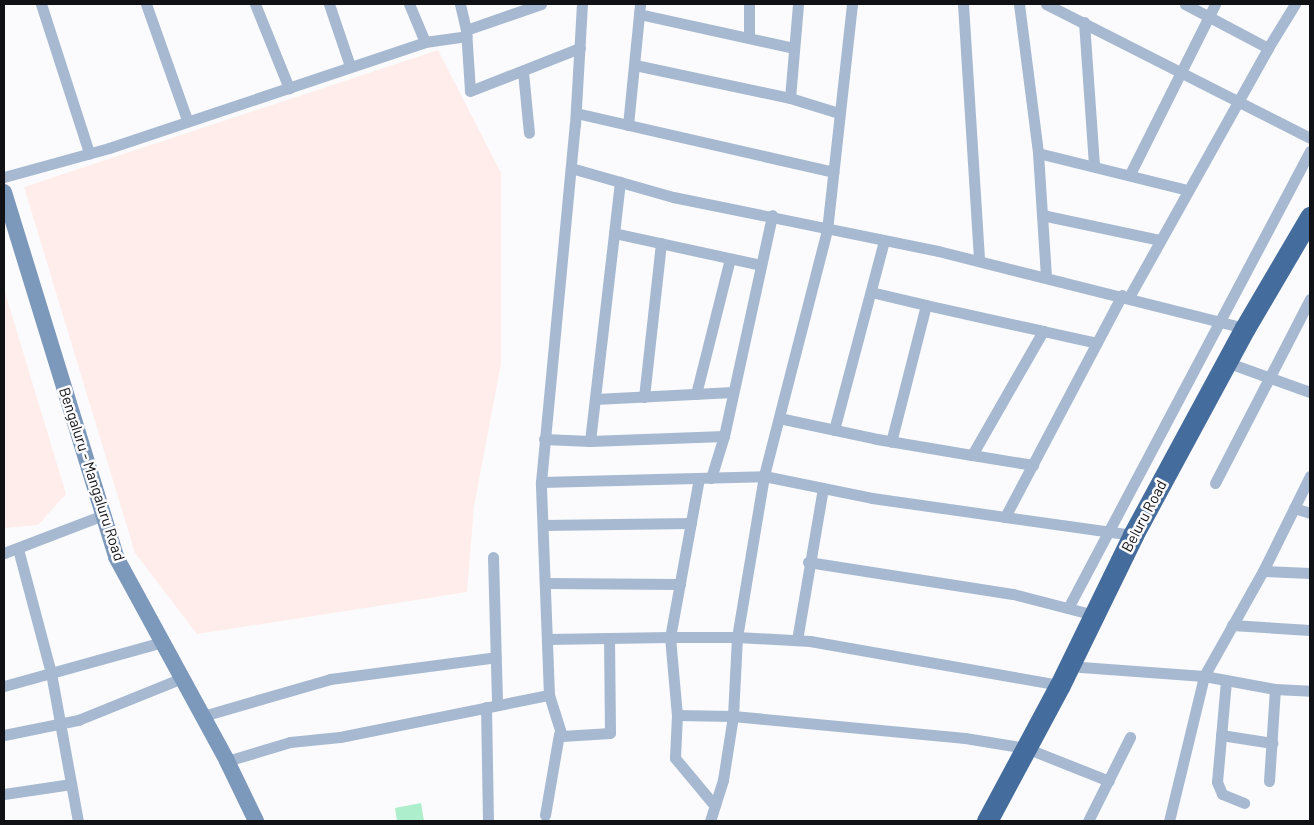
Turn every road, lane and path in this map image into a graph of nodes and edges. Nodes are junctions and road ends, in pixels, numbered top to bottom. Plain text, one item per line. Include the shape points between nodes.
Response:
1 (40, 4) edge
2 (146, 4) edge
3 (255, 4) edge
4 (329, 4) edge
5 (409, 4) edge
6 (460, 4) edge
7 (541, 4) edge
8 (582, 4) edge
9 (749, 4) edge
10 (798, 4) edge
11 (852, 4) edge
12 (963, 4) edge
13 (1019, 4) edge
14 (1046, 4) edge
15 (1185, 4) edge
16 (1215, 4) edge
17 (1295, 4) edge
18 (640, 9) edge
19 (1208, 16) junction
20 (1084, 22) junction
21 (467, 33) junction
22 (749, 37) junction
23 (425, 42) junction
24 (580, 48) junction
25 (793, 48) junction
26 (1268, 48) junction
27 (635, 65) junction
28 (350, 66) junction
29 (1183, 71) junction
30 (523, 72) junction
31 (289, 88) junction
32 (790, 98) junction
33 (1237, 99) junction
34 (576, 113) junction
35 (839, 113) junction
36 (187, 120) junction
37 (628, 125) junction
38 (529, 132) dead end
39 (1310, 138) edge
40 (1310, 151) edge
41 (89, 153) junction
42 (1038, 153) junction
43 (1094, 165) junction
44 (571, 168) junction
45 (833, 172) junction
46 (1130, 174) junction
47 (4, 177) edge
48 (620, 182) junction
49 (1188, 190) junction
50 (4, 192) edge
51 (772, 215) junction
52 (1042, 215) junction
53 (1310, 217) edge
54 (827, 230) junction
55 (614, 233) junction
56 (1160, 240) junction
57 (884, 241) junction
58 (661, 243) junction
59 (730, 259) junction
60 (979, 261) junction
61 (761, 265) junction
62 (1046, 277) junction
63 (871, 292) junction
64 (1126, 296) junction
65 (1310, 299) edge
66 (926, 305) junction
67 (1221, 322) junction
68 (1245, 328) junction
69 (1043, 331) junction
70 (1097, 343) junction
71 (1226, 362) junction
72 (1269, 378) junction
73 (733, 392) junction
74 (1310, 392) edge
75 (696, 394) junction
76 (644, 397) junction
77 (595, 399) junction
78 (778, 418) junction
79 (834, 430) junction
80 (724, 436) junction
81 (544, 439) junction
82 (590, 441) junction
83 (890, 442) junction
84 (972, 455) junction
85 (1033, 465) junction
86 (764, 476) junction
87 (1310, 476) edge
88 (705, 478) junction
89 (541, 482) junction
90 (1215, 483) dead end
91 (823, 488) junction
92 (1294, 508) junction
93 (1310, 513) edge
94 (103, 515) junction
95 (1005, 517) junction
96 (691, 523) junction
97 (543, 525) junction
98 (1110, 532) junction
99 (1133, 535) junction
100 (18, 549) junction
101 (4, 553) edge
102 (493, 557) dead end
103 (808, 562) junction
104 (1263, 571) junction
105 (1310, 573) edge
106 (546, 583) junction
107 (680, 584) junction
108 (1068, 608) junction
109 (1094, 615) junction
110 (1232, 625) junction
111 (1310, 630) edge
112 (737, 636) junction
113 (670, 637) junction
114 (609, 638) junction
115 (548, 639) junction
116 (797, 640) junction
117 (163, 642) junction
118 (496, 657) junction
119 (1071, 662) junction
120 (51, 673) junction
121 (1204, 676) junction
122 (182, 678) junction
123 (1226, 681) junction
124 (1060, 685) junction
125 (4, 686) edge
126 (1275, 689) junction
127 (1310, 691) edge
128 (549, 695) junction
129 (491, 705) junction
130 (677, 715) junction
131 (203, 716) junction
132 (733, 716) junction
133 (62, 722) junction
134 (560, 734) junction
135 (4, 735) edge
136 (1221, 735) junction
137 (1130, 737) dead end
138 (1272, 743) junction
139 (1026, 748) junction
140 (227, 761) junction
141 (1109, 781) junction
142 (1270, 781) dead end
143 (71, 784) junction
144 (4, 794) edge
145 (1244, 803) dead end
146 (715, 806) junction
147 (545, 815) dead end
148 (78, 821) edge
149 (256, 821) edge
150 (488, 821) edge
151 (710, 821) edge
152 (988, 821) edge
153 (1088, 821) edge
154 (1169, 821) edge

1 - 41 street
2 - 36 street
3 - 31 street
4 - 28 street
5 - 23 street
6 - 21 street
7 - 21 street
8 - 24 street
9 - 22 street
10 - 25 street
11 - 35 street
12 - 60 street
13 - 42 street
14 - 20 street
15 - 19 street
16 - 19 street
17 - 26 street
18 - 22 street
18 - 27 street
19 - 26 street
19 - 29 street
20 - 29 street
20 - 43 street
21 - 23 street
21 - 30 street via 470,91
22 - 25 street
23 - 28 street
24 - 30 street
24 - 34 street
25 - 32 street
26 - 33 street
27 - 32 street
27 - 37 street
28 - 31 street
29 - 33 street
29 - 46 street
30 - 38 street
31 - 36 street
32 - 35 street
33 - 39 street
33 - 49 street
34 - 37 street
34 - 44 street
35 - 45 street
36 - 41 street
37 - 45 street
40 - 67 street
41 - 47 street
42 - 43 street
42 - 52 street
43 - 46 street
44 - 48 street
44 - 81 street
45 - 54 street
46 - 49 street
48 - 51 street via 673,197
48 - 55 street
49 - 56 street
50 - 94 street, Bengaluru - Mangaluru Road
51 - 54 street
51 - 61 street
52 - 56 street
52 - 62 street
53 - 68 highway, Beluru Road
54 - 57 street
54 - 78 street
55 - 58 street
55 - 77 street
56 - 64 street
57 - 60 street
57 - 63 street
58 - 59 street
58 - 76 street
59 - 61 street
59 - 75 street
60 - 62 street
61 - 73 street
62 - 64 street
63 - 66 street
63 - 79 street
64 - 67 street
64 - 70 street
65 - 72 street
66 - 69 street
66 - 83 street
67 - 68 street
67 - 98 street
68 - 71 highway, Beluru Road
69 - 70 street
69 - 84 street
70 - 85 street
71 - 72 street
71 - 99 highway, Beluru Road
72 - 74 street
72 - 90 street
73 - 75 street
73 - 80 street
75 - 76 street
76 - 77 street
77 - 82 street
78 - 79 street
78 - 86 street
79 - 83 street
80 - 82 street
80 - 88 street
81 - 82 street
81 - 89 street
83 - 84 street
84 - 85 street
85 - 95 street
86 - 88 street
86 - 91 street
86 - 112 street
87 - 92 street
88 - 89 street
88 - 96 street
89 - 97 street
91 - 95 street
91 - 103 street
92 - 93 street
92 - 104 street
94 - 100 street
94 - 117 street, Bengaluru - Mangaluru Road via 116,557
95 - 98 street
96 - 97 street
96 - 107 street
97 - 106 street
98 - 99 street
98 - 108 street
99 - 109 highway, Beluru Road
100 - 101 street
100 - 120 street
102 - 118 street
103 - 108 street via 1012,594
103 - 116 street
104 - 105 street
104 - 110 street
106 - 107 street
106 - 115 street
107 - 113 street
108 - 109 street
109 - 119 highway, Beluru Road
110 - 111 street
110 - 121 street
112 - 113 street
112 - 116 street
112 - 132 street
113 - 114 street
113 - 130 street
114 - 115 street
114 - 134 street via 610,733
115 - 128 street
116 - 124 street
117 - 120 street
117 - 122 street, Bengaluru - Mangaluru Road
118 - 129 street
118 - 131 street via 330,679
119 - 121 street via 1082,667
119 - 124 highway, Beluru Road
120 - 125 street
120 - 133 street
121 - 123 street
121 - 154 street
122 - 131 street, Bengaluru - Mangaluru Road
122 - 133 street via 78,720
123 - 126 street
123 - 136 street
124 - 139 highway, Beluru Road
126 - 127 street
126 - 138 street
128 - 129 street
128 - 134 street
129 - 140 street via 340,737 290,742
129 - 150 street
130 - 132 street
130 - 146 street via 674,758
131 - 140 street, Bengaluru - Mangaluru Road
132 - 139 street via 965,738
132 - 146 street
133 - 135 street
133 - 143 street
134 - 147 street
136 - 138 street
136 - 145 street via 1219,789
137 - 141 street
138 - 142 street
139 - 141 street
139 - 152 highway, Beluru Road
140 - 149 street, Bengaluru - Mangaluru Road
141 - 153 street
143 - 144 street
143 - 148 street
146 - 151 street

